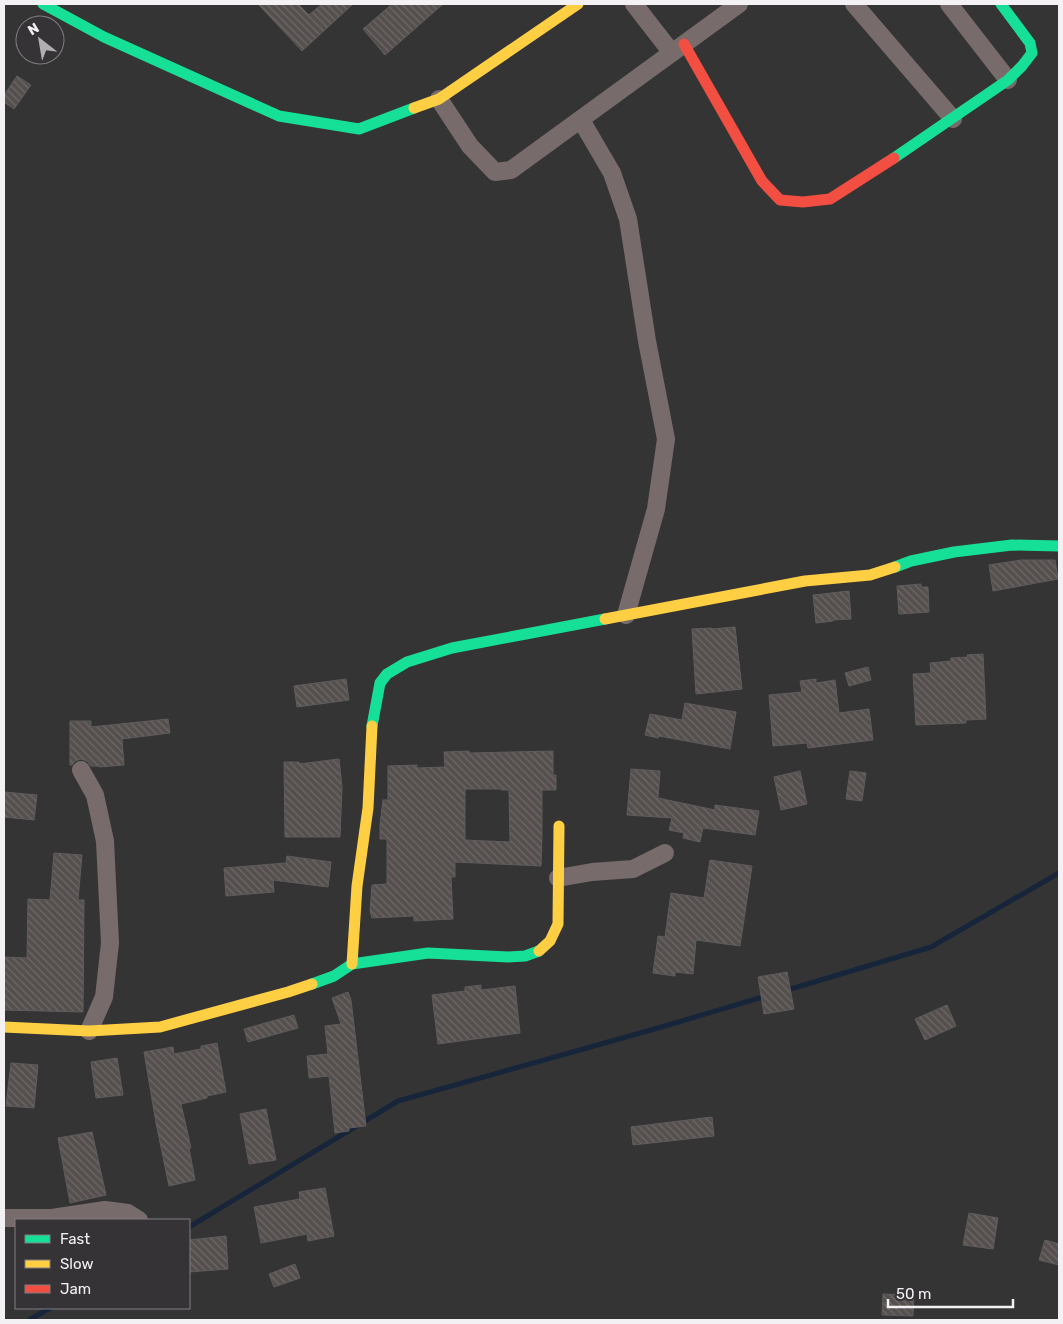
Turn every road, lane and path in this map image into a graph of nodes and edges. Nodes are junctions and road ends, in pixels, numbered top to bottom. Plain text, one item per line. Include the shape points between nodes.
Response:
1 (43, 4) edge
2 (578, 4) edge
3 (634, 4) edge
4 (739, 4) edge
5 (854, 4) edge
6 (949, 4) edge
7 (1001, 4) edge
8 (678, 48) junction
9 (1008, 80) junction
10 (439, 99) junction
11 (953, 119) junction
12 (581, 120) junction
13 (1059, 546) edge
14 (626, 615) junction
15 (82, 770) dead end
16 (559, 826) dead end
17 (665, 853) dead end
18 (558, 878) junction
19 (352, 964) junction
20 (4, 1027) edge
21 (89, 1031) junction
22 (4, 1218) edge
23 (137, 1219) edge

1 - 10 street via 104,37 279,116 359,129
2 - 10 street
3 - 8 street
4 - 8 street
5 - 11 street
6 - 9 street
7 - 9 street via 1030,43 1032,53
8 - 11 street via 762,181 780,200 830,199
8 - 12 street
9 - 11 street
10 - 12 street via 470,146 495,172 511,170
12 - 14 street via 612,173 628,219 666,439 656,508
13 - 14 street via 1012,545 954,552 911,561 870,575 805,582
14 - 19 street via 452,648 406,662 387,674 380,683 372,720 368,808 357,886
15 - 21 street via 95,796 105,841 110,943 104,997
16 - 18 street
17 - 18 street via 633,868
18 - 19 street via 558,924 550,941 540,950 525,956 508,957 428,953
19 - 21 street via 334,976 288,992 160,1027
20 - 21 street
22 - 23 street via 52,1218 105,1210 128,1213

